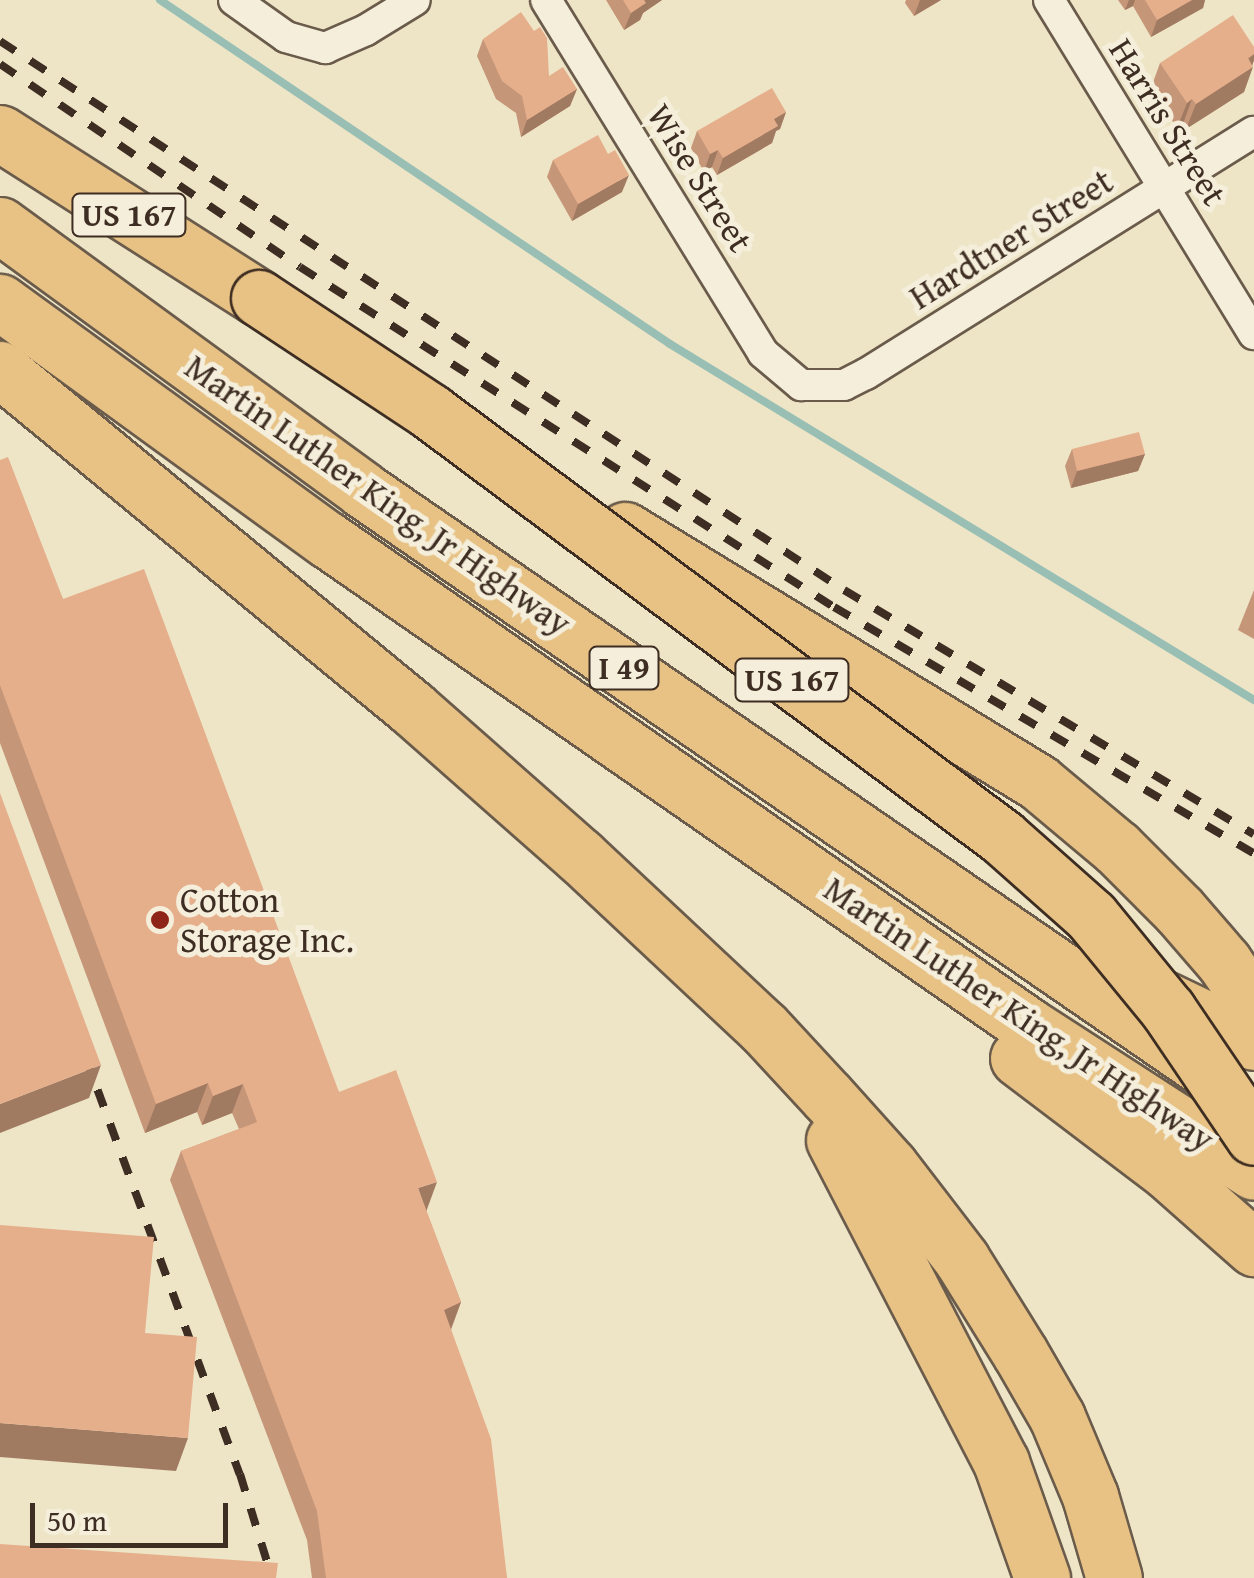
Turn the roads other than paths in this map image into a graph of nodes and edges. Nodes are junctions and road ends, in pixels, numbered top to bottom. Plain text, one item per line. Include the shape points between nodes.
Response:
1 (234, 0) edge
2 (415, 0) edge
3 (546, 0) edge
4 (1049, 0) edge
5 (1254, 132) edge
6 (0, 133) edge
7 (1165, 186) junction
8 (0, 225) edge
9 (0, 302) edge
10 (1254, 334) edge
11 (0, 369) edge
12 (801, 385) joint
13 (431, 412) junction
14 (860, 832) junction
15 (886, 925) junction
16 (1254, 1006) edge
17 (763, 1028) junction
18 (1254, 1042) edge
19 (1254, 1102) edge
20 (1254, 1137) edge
21 (1254, 1172) edge
22 (1254, 1248) edge
23 (1042, 1578) edge
24 (1114, 1578) edge

1 - 2 street via 286,36 326,48
3 - 12 street, Wise Street via 763,352
4 - 7 street, Harris Street
5 - 7 street, Hardtner Street
6 - 13 highway, US 167, bridge
7 - 10 street, Harris Street
7 - 12 street, Hardtner Street via 866,374 844,385
8 - 14 highway, Martin Luther King, Jr Highway / I 49 via 363,490
9 - 15 highway, Martin Luther King, Jr Highway / I 49 via 328,540
11 - 17 highway via 412,708
13 - 16 highway, bridge via 1038,782 1179,910
13 - 20 highway, US 167, bridge via 1017,850 1091,916 1168,1010
14 - 18 highway via 1135,985
14 - 19 highway, Martin Luther King, Jr Highway / I 49
15 - 21 highway, Martin Luther King, Jr Highway / I 49
15 - 22 highway via 983,1032 1168,1172
17 - 23 highway via 854,1172 968,1394 1001,1462
17 - 24 highway via 890,1166 962,1260 1057,1417

